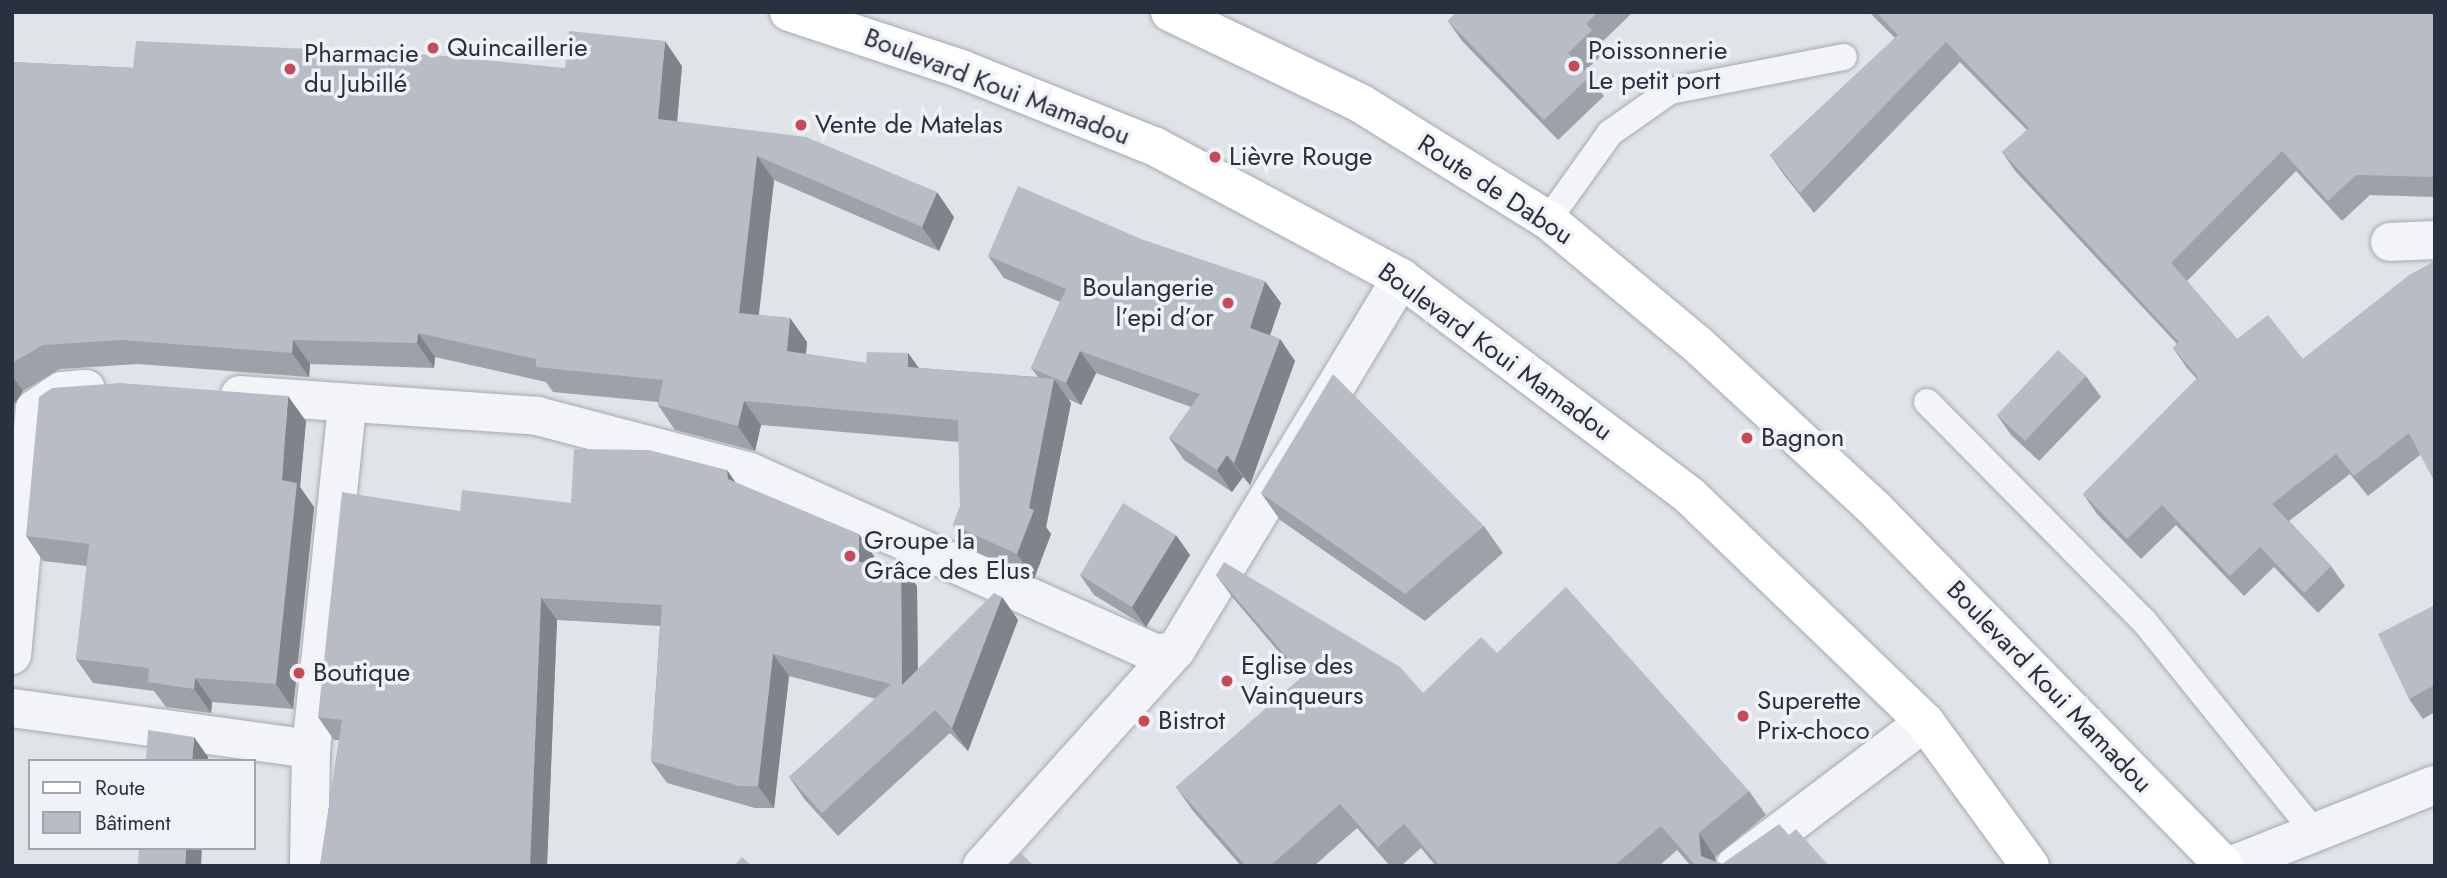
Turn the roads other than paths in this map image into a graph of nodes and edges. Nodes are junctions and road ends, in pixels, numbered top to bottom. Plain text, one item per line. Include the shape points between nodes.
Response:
1 (789, 12) edge
2 (1170, 12) edge
3 (1844, 57) dead end
4 (1548, 220) junction
5 (2435, 240) edge
6 (2390, 242) dead end
7 (1401, 278) junction
8 (125, 387) edge
9 (203, 392) edge
10 (1927, 402) dead end
11 (347, 405) junction
12 (1875, 509) joint
13 (1176, 650) junction
14 (12, 655) edge
15 (12, 708) edge
16 (1925, 722) junction
17 (311, 749) junction
18 (2435, 785) edge
19 (2314, 832) junction
20 (309, 866) edge
21 (982, 866) edge
22 (1735, 866) edge
23 (2030, 866) edge
24 (2224, 866) edge
25 (2230, 866) edge

1 - 7 main road, Boulevard Koui Mamadou via 961,69 1154,146
2 - 4 main road, Route de Dabou via 1360,103
3 - 4 lane via 1670,91 1610,133
4 - 12 main road, Route de Dabou via 1697,344
5 - 6 street
7 - 13 street
7 - 16 main road, Boulevard Koui Mamadou via 1690,496
8 - 14 street via 62,391 35,409
9 - 11 street
10 - 19 lane via 2144,621
11 - 13 street via 537,416 750,471 1136,650
11 - 17 street
12 - 24 main road, Boulevard Koui Mamadou
13 - 21 street
15 - 17 street
16 - 22 street
16 - 23 main road, Boulevard Koui Mamadou
17 - 20 street
18 - 19 street
19 - 25 street

